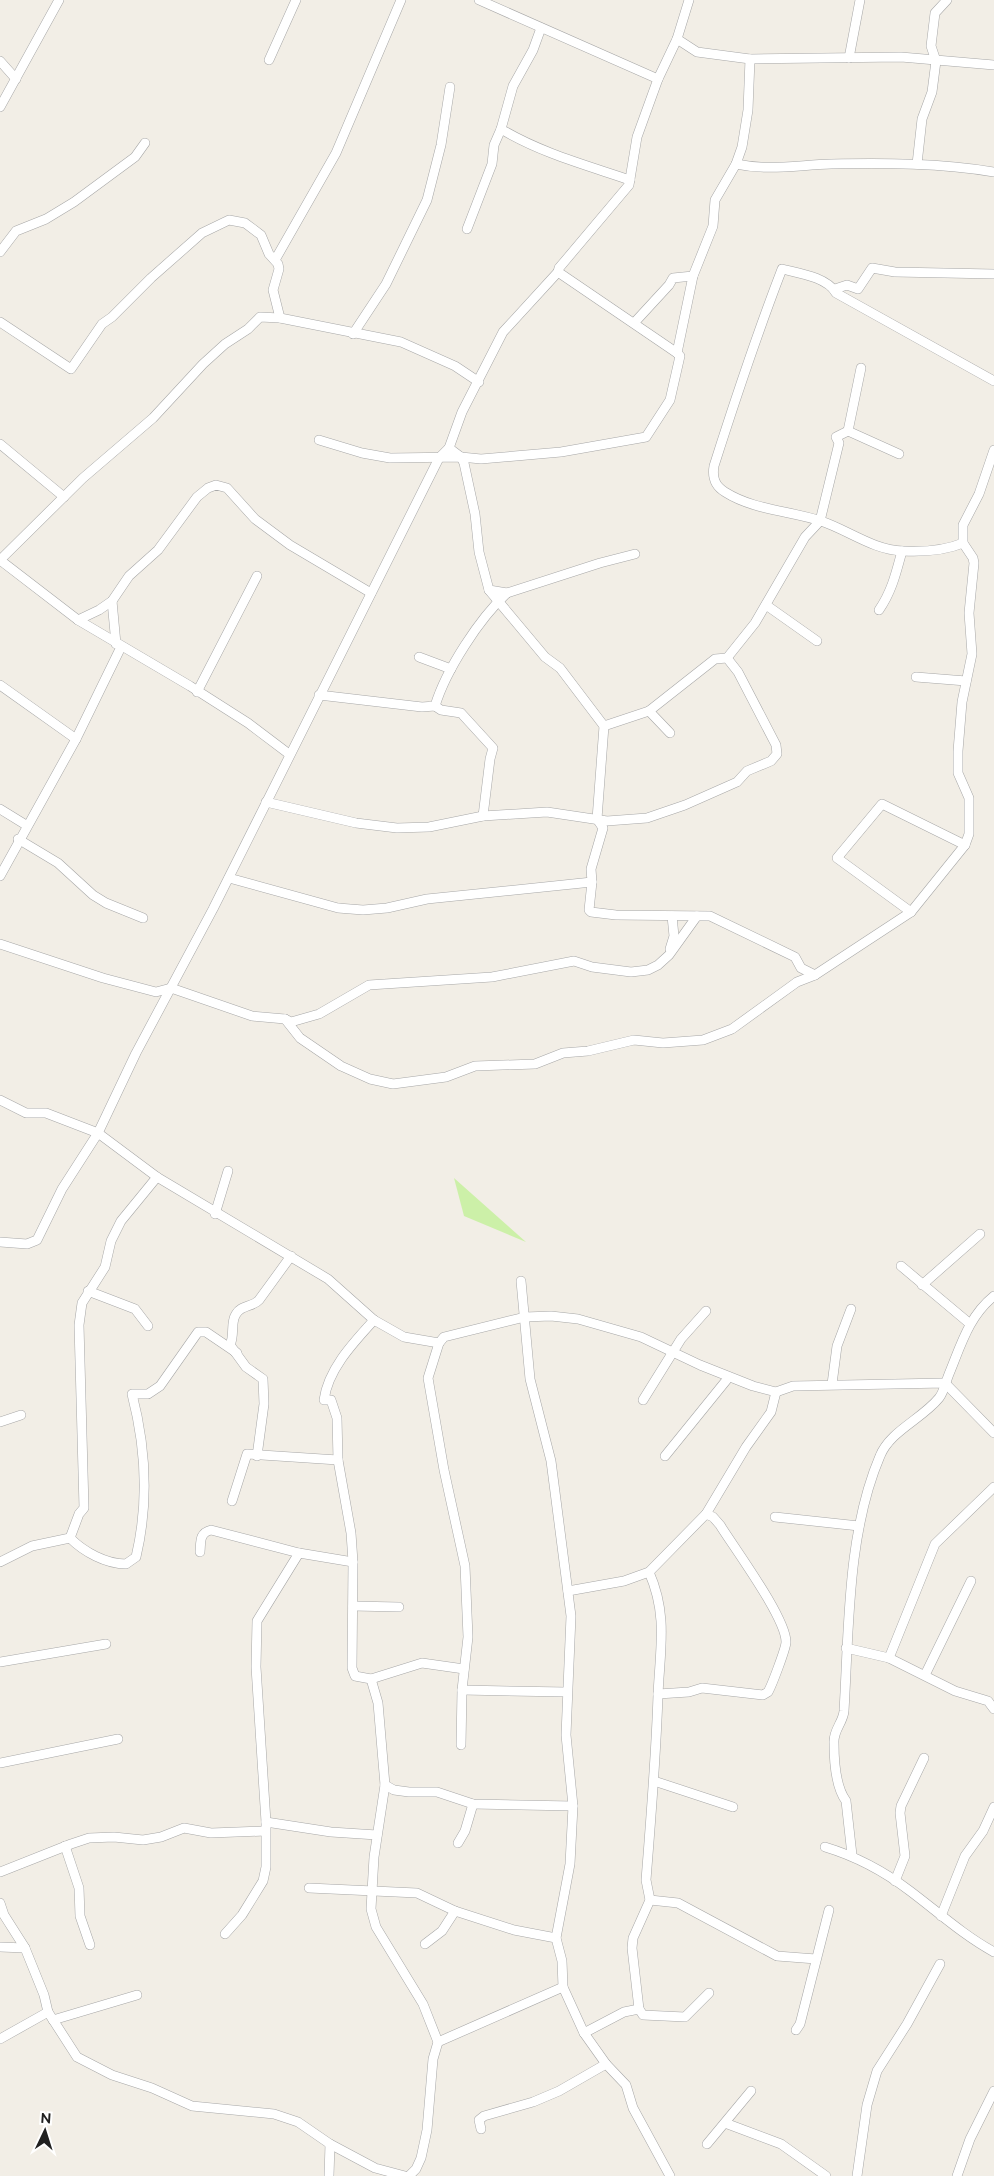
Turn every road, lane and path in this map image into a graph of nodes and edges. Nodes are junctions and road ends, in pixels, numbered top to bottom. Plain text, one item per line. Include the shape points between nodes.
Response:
1 (59, 0) edge
2 (296, 0) edge
3 (401, 0) edge
4 (479, 0) edge
5 (689, 0) edge
6 (860, 0) edge
7 (947, 0) edge
8 (541, 28) junction
9 (677, 39) junction
10 (849, 58) junction
11 (750, 59) junction
12 (269, 60) dead end
13 (0, 61) edge
14 (936, 61) junction
15 (994, 65) edge
16 (16, 79) junction
17 (658, 79) junction
18 (450, 87) dead end
19 (0, 107) edge
20 (501, 129) junction
21 (145, 143) dead end
22 (736, 164) junction
23 (917, 164) junction
24 (994, 172) edge
25 (630, 180) junction
26 (468, 229) dead end
27 (0, 252) edge
28 (275, 260) junction
29 (558, 272) junction
30 (994, 274) edge
31 (693, 276) junction
32 (835, 289) junction
33 (277, 306) junction
34 (267, 316) junction
35 (280, 318) junction
36 (0, 322) edge
37 (634, 324) junction
38 (353, 334) junction
39 (677, 353) junction
40 (861, 368) dead end
41 (994, 381) edge
42 (479, 382) junction
43 (848, 431) junction
44 (319, 440) dead end
45 (0, 444) edge
46 (449, 448) junction
47 (994, 450) edge
48 (899, 454) dead end
49 (462, 457) junction
50 (439, 458) junction
51 (64, 497) junction
52 (820, 521) junction
53 (963, 543) junction
54 (902, 551) junction
55 (635, 554) dead end
56 (0, 560) edge
57 (257, 576) dead end
58 (489, 590) junction
59 (370, 593) junction
60 (507, 593) junction
61 (112, 601) junction
62 (498, 602) junction
63 (766, 605) junction
64 (879, 610) dead end
65 (78, 620) junction
66 (817, 641) dead end
67 (119, 646) junction
68 (419, 657) dead end
69 (727, 658) junction
70 (451, 669) junction
71 (916, 677) dead end
72 (966, 682) junction
73 (0, 685) edge
74 (197, 692) junction
75 (319, 695) junction
76 (435, 706) junction
77 (649, 711) junction
78 (604, 726) junction
79 (670, 733) dead end
80 (76, 739) junction
81 (290, 754) junction
82 (266, 802) junction
83 (0, 809) edge
84 (483, 816) junction
85 (597, 820) junction
86 (26, 825) junction
87 (18, 839) junction
88 (965, 845) junction
89 (0, 876) edge
90 (228, 878) junction
91 (592, 882) junction
92 (911, 912) junction
93 (672, 916) junction
94 (697, 916) junction
95 (143, 918) dead end
96 (0, 944) edge
97 (668, 956) junction
98 (815, 975) junction
99 (171, 988) junction
100 (285, 1019) junction
101 (0, 1100) edge
102 (98, 1132) junction
103 (228, 1171) dead end
104 (157, 1177) junction
105 (215, 1214) junction
106 (980, 1234) dead end
107 (0, 1242) edge
108 (290, 1256) junction
109 (901, 1266) dead end
110 (521, 1281) dead end
111 (922, 1285) junction
112 (88, 1291) junction
113 (994, 1296) edge
114 (851, 1309) dead end
115 (706, 1311) dead end
116 (525, 1317) junction
117 (374, 1320) junction
118 (970, 1323) junction
119 (148, 1326) dead end
120 (438, 1343) junction
121 (673, 1352) junction
122 (237, 1353) junction
123 (729, 1377) junction
124 (945, 1383) junction
125 (832, 1384) junction
126 (776, 1392) junction
127 (643, 1400) dead end
128 (21, 1415) dead end
129 (0, 1422) edge
130 (994, 1433) edge
131 (257, 1456) junction
132 (665, 1456) dead end
133 (338, 1460) junction
134 (994, 1487) edge
135 (232, 1501) dead end
136 (706, 1514) junction
137 (775, 1517) dead end
138 (859, 1526) junction
139 (70, 1538) junction
140 (200, 1552) dead end
141 (299, 1553) junction
142 (0, 1562) edge
143 (353, 1562) junction
144 (649, 1572) junction
145 (971, 1581) dead end
146 (568, 1591) junction
147 (353, 1606) junction
148 (399, 1607) dead end
149 (106, 1644) dead end
150 (846, 1648) junction
151 (888, 1658) junction
152 (0, 1662) edge
153 (464, 1669) junction
154 (925, 1675) junction
155 (371, 1679) junction
156 (462, 1690) junction
157 (567, 1692) junction
158 (658, 1694) junction
159 (992, 1701) edge
160 (118, 1739) dead end
161 (461, 1745) dead end
162 (924, 1758) dead end
163 (0, 1763) edge
164 (654, 1781) junction
165 (386, 1785) junction
166 (473, 1804) junction
167 (573, 1806) junction
168 (733, 1807) dead end
169 (994, 1807) edge
170 (265, 1827) junction
171 (378, 1835) junction
172 (458, 1843) dead end
173 (65, 1846) junction
174 (825, 1847) dead end
175 (852, 1855) junction
176 (0, 1872) edge
177 (895, 1881) junction
178 (309, 1888) dead end
179 (371, 1891) junction
180 (650, 1900) junction
181 (0, 1903) edge
182 (829, 1910) dead end
183 (455, 1911) junction
184 (941, 1916) junction
185 (224, 1934) dead end
186 (556, 1938) junction
187 (425, 1944) dead end
188 (90, 1945) dead end
189 (0, 1946) edge
190 (25, 1948) junction
191 (994, 1952) edge
192 (816, 1960) junction
193 (940, 1964) dead end
194 (563, 1987) junction
195 (709, 1993) dead end
196 (137, 1995) dead end
197 (639, 2009) junction
198 (48, 2012) junction
199 (53, 2020) junction
200 (796, 2030) dead end
201 (584, 2033) junction
202 (0, 2039) edge
203 (438, 2042) junction
204 (606, 2064) junction
205 (751, 2090) dead end
206 (994, 2091) edge
207 (724, 2123) junction
208 (481, 2129) dead end
209 (330, 2144) junction
210 (707, 2144) dead end
211 (329, 2176) edge
212 (405, 2176) edge
213 (409, 2176) edge
214 (670, 2176) edge
215 (826, 2176) edge
216 (857, 2176) edge
217 (957, 2176) edge

1 - 16 street
2 - 12 street
3 - 28 street via 336,153
4 - 8 street
5 - 9 street
6 - 10 street
7 - 14 street via 935,13 931,46
8 - 17 street
8 - 20 street via 534,50 514,86
9 - 11 street via 697,52
9 - 17 street
10 - 11 street
10 - 14 street via 901,57
11 - 22 street via 748,110
13 - 16 street
14 - 15 street
14 - 23 street via 932,92 923,114
16 - 19 street
17 - 25 street via 637,137
18 - 38 street via 441,146 427,200 386,284
20 - 25 street via 545,152
20 - 26 street
21 - 27 street via 135,157 74,202 46,219 16,231
22 - 23 street via 787,168 820,164
22 - 31 street via 714,200 714,226
23 - 24 street
25 - 29 street via 624,192
28 - 33 street via 279,269 273,290
28 - 36 street via 261,235 244,223 229,220 210,229 198,236 102,324 71,369
29 - 37 street
29 - 42 street via 503,332
30 - 32 street via 900,272 872,268 858,289 847,285
31 - 37 street via 673,278
31 - 39 street
32 - 41 street
32 - 52 street via 816,278 782,269 746,364 713,473 716,484 726,493 777,512
33 - 34 street
33 - 35 street
34 - 35 street
34 - 51 street via 225,344 153,418
35 - 38 street
37 - 39 street
38 - 42 street via 401,342 455,366
39 - 49 street via 679,365 670,400 646,437 513,458 482,460
40 - 43 street
42 - 46 street via 462,412
43 - 48 street
43 - 52 street via 836,437 839,442
44 - 50 street via 390,458
45 - 51 street
46 - 49 street
46 - 50 street
47 - 53 street via 979,494 963,525
49 - 50 street
49 - 58 street via 471,487 479,552
50 - 59 street
51 - 56 street
52 - 54 street via 866,542
52 - 63 street via 805,537
53 - 54 street via 944,551
53 - 72 street via 974,558 969,613 972,654
54 - 64 street via 896,578
55 - 60 street
56 - 65 street
57 - 74 street
58 - 60 street
58 - 62 street
59 - 61 street via 290,545 255,519 227,488 216,486 208,488 197,498 158,550 129,576
59 - 75 street
60 - 62 street
61 - 65 street
61 - 67 street
62 - 70 street
62 - 78 street via 545,656 560,668
63 - 66 street
63 - 69 street
65 - 67 street
67 - 74 street
67 - 80 street
68 - 70 street
69 - 77 street via 715,659
69 - 85 street via 738,672 776,745 777,754 771,761 747,771 733,784 685,805 647,818
70 - 76 street
71 - 72 street
72 - 88 street via 958,758 958,773 969,798
73 - 80 street
74 - 81 street
75 - 76 street
75 - 81 street
76 - 84 street via 461,713 493,748
77 - 78 street
77 - 79 street
78 - 85 street
80 - 86 street
81 - 82 street
82 - 84 street via 356,823 397,828 429,827
82 - 90 street
83 - 86 street
84 - 85 street via 547,812
85 - 91 street via 603,828 591,869
86 - 87 street
87 - 89 street
87 - 95 street via 58,863 93,895
88 - 92 street
88 - 92 street via 882,804 837,858
90 - 91 street via 338,908 363,910
90 - 99 street
91 - 93 street via 588,907 591,912
92 - 98 street
93 - 94 street
93 - 97 street via 674,936
94 - 97 street
94 - 98 street via 714,917 795,957 801,968
96 - 99 street via 147,990 156,992
97 - 100 street via 653,968 631,972 574,961 492,976 369,986 319,1014 291,1022
98 - 100 street via 797,982 732,1029 703,1040 670,1043 634,1040 563,1054 535,1064 475,1066 446,1077 393,1084 370,1079 341,1066 300,1038
99 - 100 street via 252,1016
99 - 102 street
101 - 102 street via 26,1113 46,1113
102 - 104 street
102 - 107 street via 62,1189 37,1240 27,1244
103 - 105 street
104 - 105 street
104 - 112 street via 121,1221 111,1241 105,1267
105 - 108 street
106 - 111 street
108 - 117 street via 328,1279
108 - 122 street via 254,1306 236,1313 234,1338 230,1345
109 - 111 street
110 - 116 street
111 - 118 street
112 - 119 street via 134,1309
112 - 139 street via 82,1303 79,1325 84,1508
113 - 118 street
114 - 125 street via 837,1346
115 - 121 street
116 - 120 street via 444,1337
116 - 121 street via 578,1319 641,1337
116 - 146 street via 530,1379 551,1461
117 - 120 street via 404,1337
117 - 133 street via 350,1347 326,1391 324,1400 331,1400 337,1418
118 - 124 street
120 - 153 street via 428,1378 465,1566 468,1637
121 - 123 street
121 - 127 street
122 - 131 street via 252,1373 263,1379 264,1404
122 - 139 street via 200,1331 160,1386 148,1394 132,1394 142,1442 146,1491 136,1557 126,1564 111,1563 83,1549
123 - 126 street
123 - 132 street
124 - 125 street
124 - 130 street
124 - 138 street via 940,1397 881,1454
125 - 126 street via 793,1386
126 - 136 street via 771,1412
128 - 129 street
131 - 133 street
131 - 135 street via 247,1454
133 - 143 street
134 - 151 street via 935,1544
136 - 144 street
136 - 158 street via 720,1525 777,1614 786,1642 772,1684 763,1695 702,1688
137 - 138 street
138 - 150 street
139 - 142 street via 32,1546
140 - 141 street via 201,1536 211,1530
141 - 143 street
141 - 170 street via 257,1620 256,1667
143 - 147 street
144 - 146 street via 624,1581
144 - 158 street via 658,1592 662,1614
145 - 154 street
146 - 157 street via 571,1659
147 - 148 street
147 - 155 street via 352,1668 355,1676
149 - 152 street
150 - 151 street
150 - 175 street via 844,1713 834,1742 838,1783 846,1801
151 - 154 street
153 - 155 street via 422,1663
153 - 156 street
154 - 159 street via 955,1691
155 - 165 street via 378,1703
156 - 157 street
156 - 161 street
157 - 167 street via 566,1735
158 - 164 street
160 - 163 street
162 - 177 street via 901,1806 905,1856
164 - 168 street
164 - 180 street via 646,1880
165 - 166 street via 409,1792 438,1792
165 - 171 street
166 - 167 street
166 - 172 street
167 - 186 street via 570,1864
169 - 184 street via 983,1831 965,1856
170 - 171 street
170 - 173 street via 211,1833 184,1828 143,1840 89,1838
170 - 185 street via 263,1881 242,1914
171 - 179 street
173 - 176 street
173 - 188 street via 79,1888 80,1916
174 - 175 street
175 - 177 street
177 - 184 street
178 - 179 street
179 - 183 street via 417,1893
179 - 203 street via 374,1922 423,2004
180 - 192 street via 678,1903 777,1956
180 - 197 street via 633,1938
181 - 190 street
182 - 192 street
183 - 186 street via 514,1930
183 - 187 street via 442,1930
184 - 191 street via 970,1939
186 - 194 street via 562,1961
189 - 190 street
190 - 198 street
192 - 200 street
193 - 216 street via 877,2072 867,2105
194 - 201 street
194 - 203 street
195 - 197 street via 685,2016 643,2014
196 - 199 street
197 - 201 street via 624,2012
198 - 199 street
198 - 202 street
199 - 209 street via 78,2057 112,2076 152,2088 192,2106 231,2108 282,2117 298,2122
201 - 204 street
203 - 213 street via 433,2059 427,2130 416,2169
204 - 208 street via 559,2091 484,2116 479,2120
204 - 214 street via 626,2085 634,2108
205 - 207 street
206 - 217 street via 970,2139
207 - 210 street
207 - 215 street via 781,2144
209 - 211 street
209 - 212 street via 385,2172

